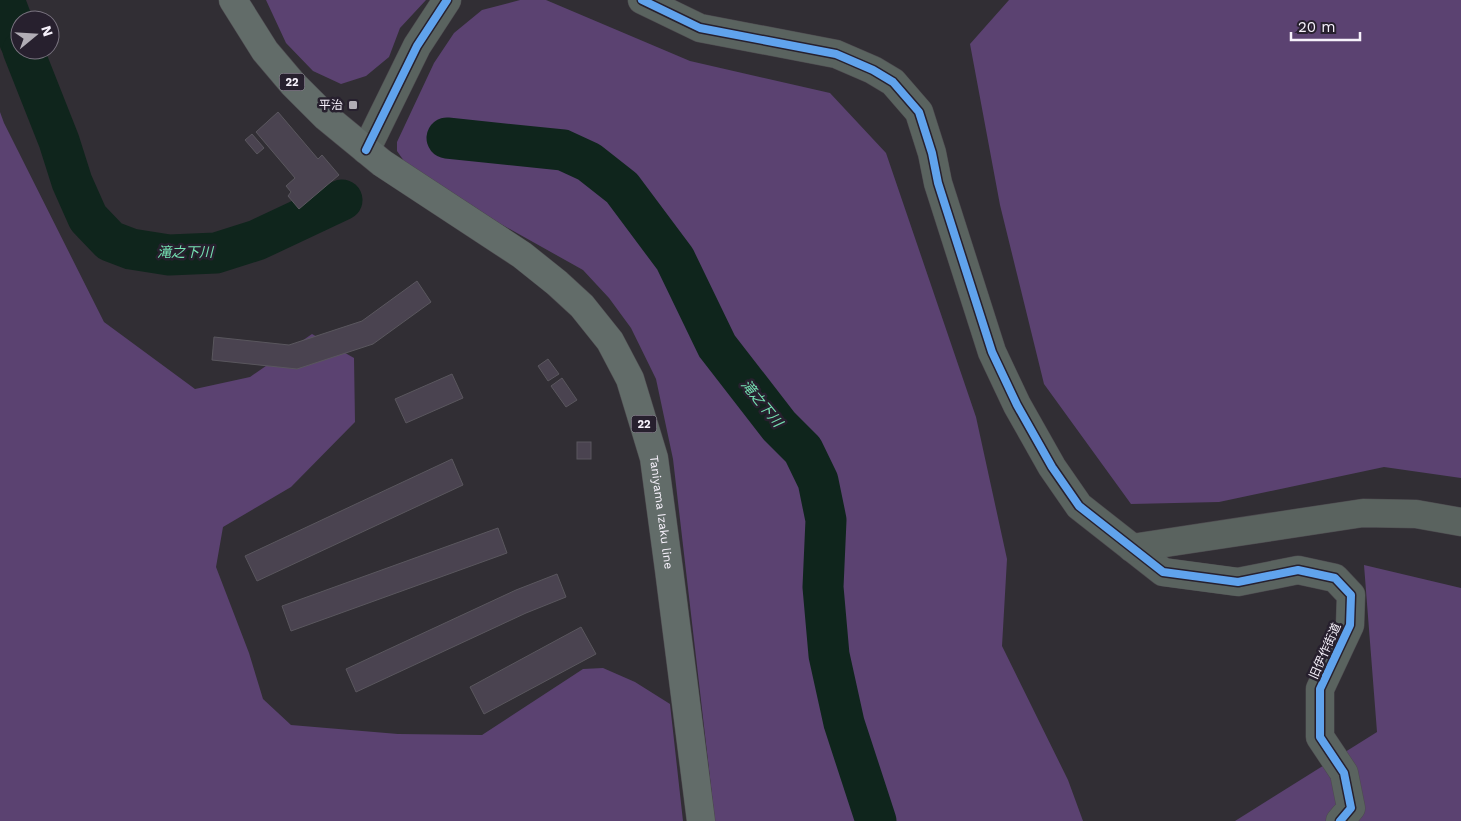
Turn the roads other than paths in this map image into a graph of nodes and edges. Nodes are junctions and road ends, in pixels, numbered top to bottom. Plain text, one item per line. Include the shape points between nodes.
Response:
1 (233, 0) edge
2 (447, 0) edge
3 (642, 0) edge
4 (366, 150) junction
5 (1461, 522) edge
6 (1132, 548) junction
7 (701, 821) edge
8 (1340, 821) edge

1 - 4 main road, 22 via 265,51 293,84
2 - 4 street via 417,46
3 - 6 street via 700,28 836,54 893,82 919,112 992,352 1017,406 1079,506
4 - 7 main road, Taniyama Izaku line / 22 via 522,255 557,283 582,306 610,341 630,379 654,458
5 - 6 street via 1416,514 1363,513
6 - 8 street, 旧伊作街道 via 1163,572 1238,582 1298,570 1335,578 1351,595 1350,625 1320,689 1320,737 1344,773 1351,808

